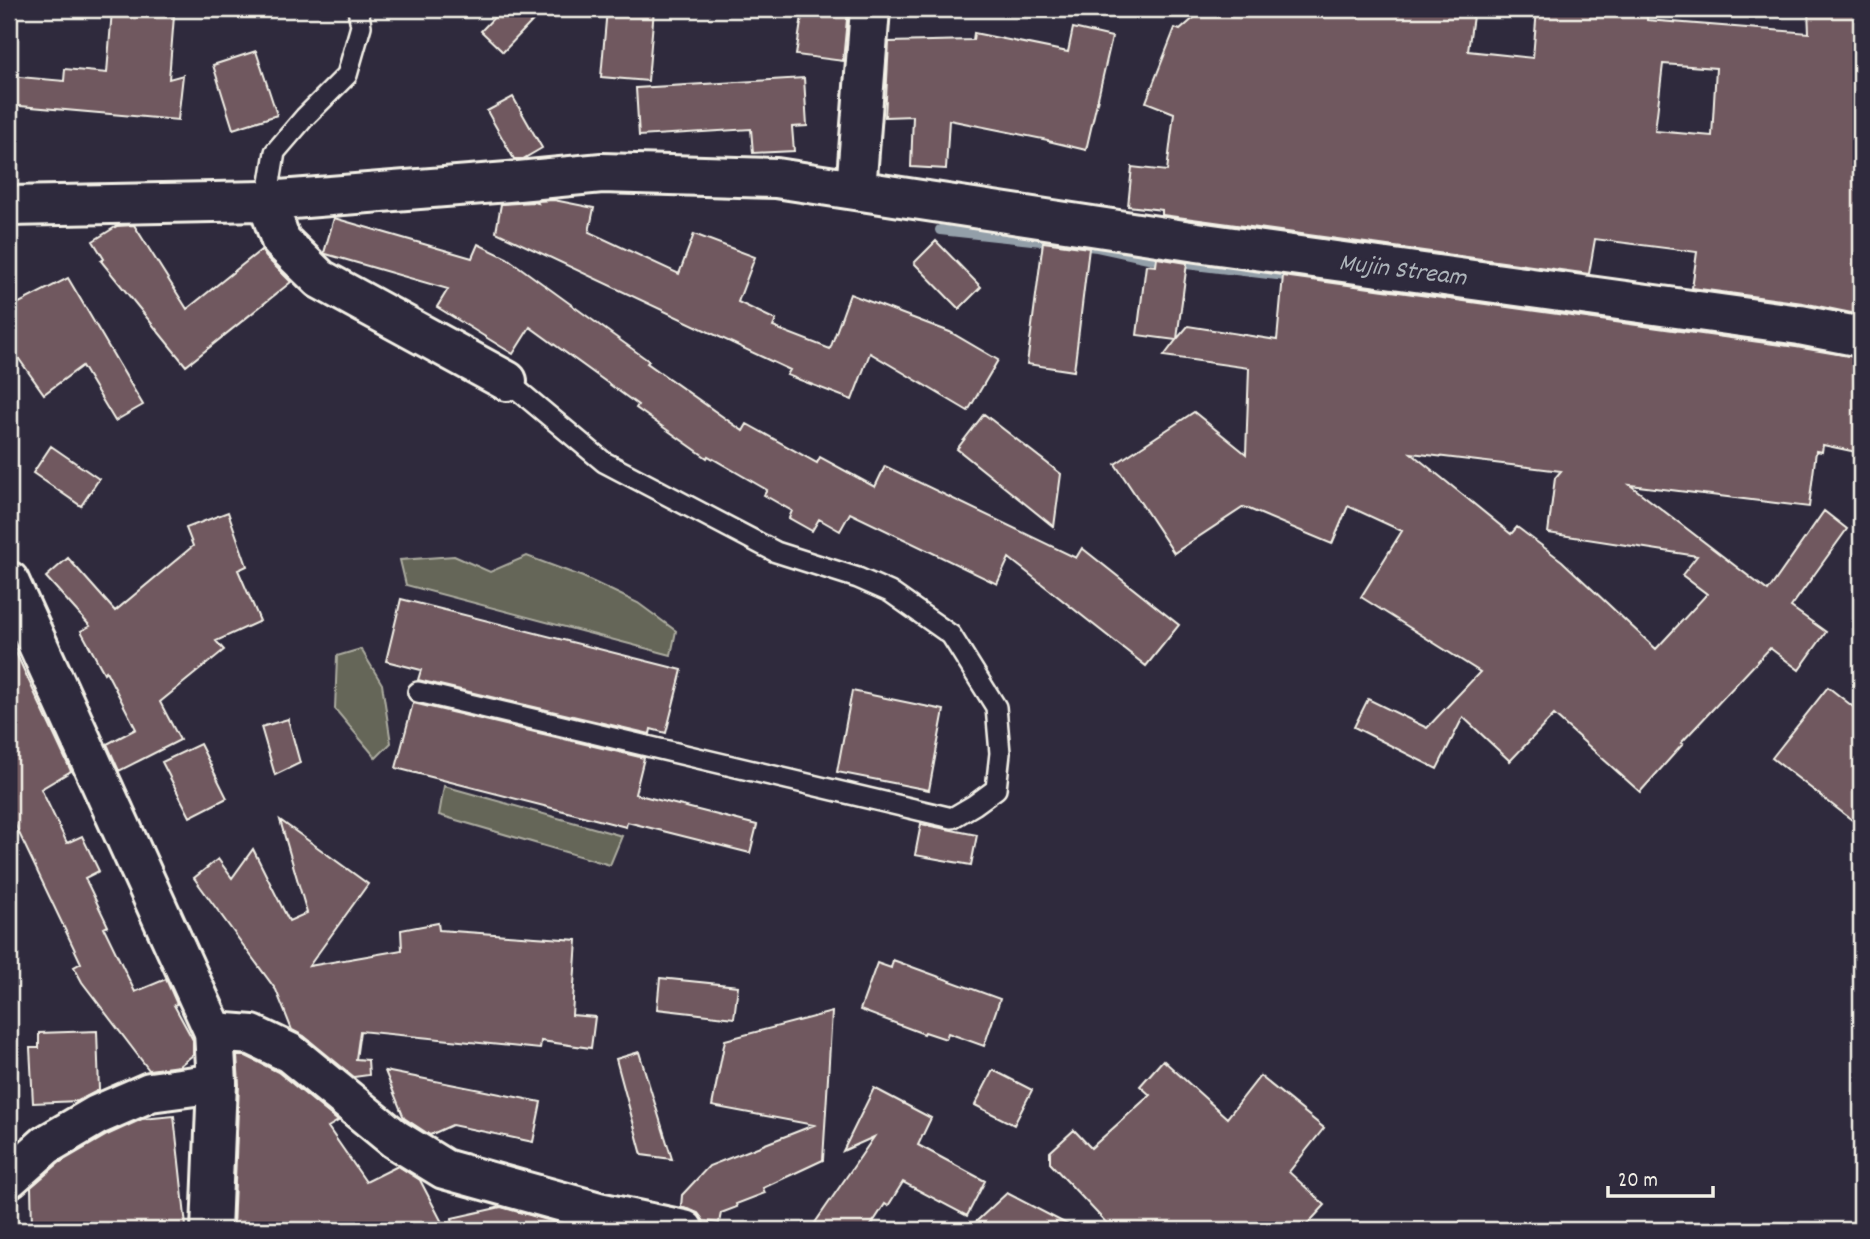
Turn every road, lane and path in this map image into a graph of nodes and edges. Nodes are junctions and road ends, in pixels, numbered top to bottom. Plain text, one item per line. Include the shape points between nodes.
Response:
1 (358, 9) edge
2 (870, 9) edge
3 (856, 190) junction
4 (267, 201) junction
5 (9, 206) edge
6 (1861, 337) edge
7 (507, 381) joint
8 (9, 581) edge
9 (418, 692) dead end
10 (214, 1032) junction
11 (217, 1083) junction
12 (9, 1178) edge
13 (211, 1230) edge
14 (684, 1230) edge

1 - 4 lane via 361,26 347,75 275,152
2 - 3 street
3 - 4 street via 776,178 602,173
3 - 6 street
4 - 5 street
4 - 7 street via 281,241 320,279
7 - 9 lane via 604,462 776,552 890,592 951,635 996,707 1000,753 996,789 952,818
8 - 10 street
10 - 11 street
10 - 14 street via 253,1035 290,1053 395,1139 444,1168 599,1212
11 - 12 street via 150,1092 97,1115 46,1145
11 - 13 street

